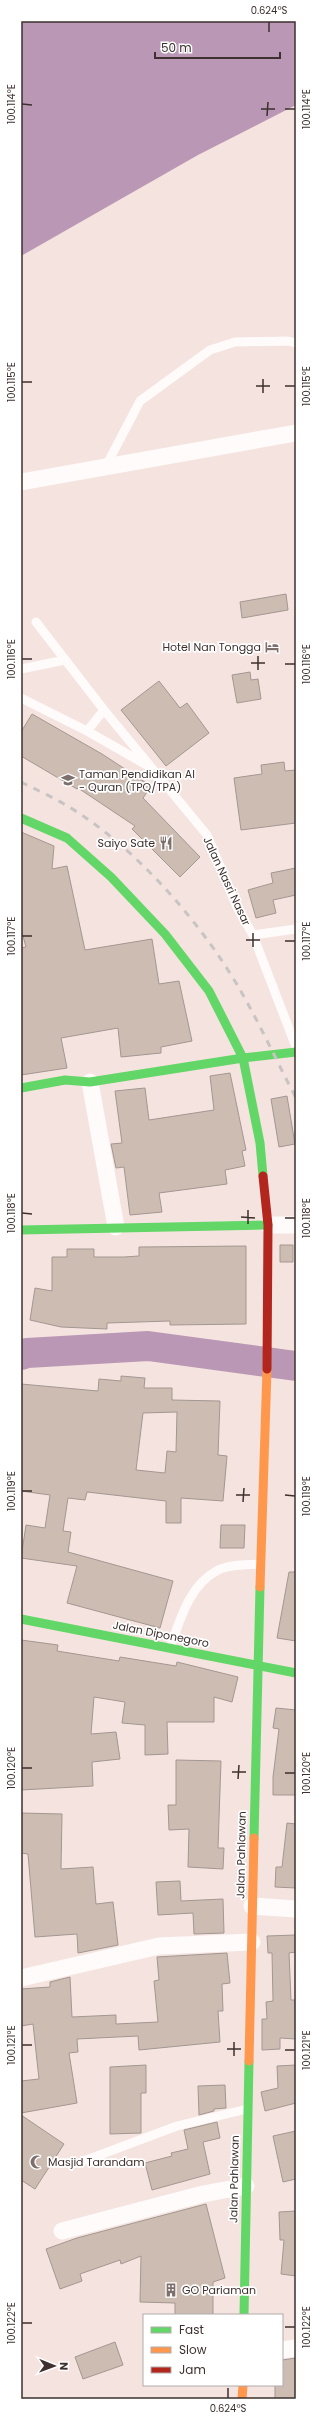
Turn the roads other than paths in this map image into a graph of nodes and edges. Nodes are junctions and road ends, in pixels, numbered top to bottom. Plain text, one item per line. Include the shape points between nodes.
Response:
1 (296, 343) edge
2 (296, 433) edge
3 (106, 466) junction
4 (21, 482) edge
5 (36, 622) dead end
6 (65, 660) junction
7 (21, 669) edge
8 (21, 698) edge
9 (104, 710) junction
10 (87, 730) junction
11 (155, 769) junction
12 (21, 818) edge
13 (296, 929) edge
14 (253, 935) junction
15 (296, 1047) edge
16 (296, 1052) edge
17 (243, 1058) junction
18 (90, 1082) junction
19 (21, 1088) edge
20 (268, 1225) junction
21 (296, 1225) edge
22 (116, 1227) junction
23 (21, 1230) edge
24 (261, 1564) junction
25 (21, 1619) edge
26 (170, 1648) junction
27 (257, 1664) junction
28 (296, 1673) edge
29 (252, 1906) junction
30 (296, 1909) edge
31 (252, 1942) junction
32 (21, 1978) edge
33 (247, 2109) junction
34 (81, 2162) dead end
35 (246, 2186) junction
36 (62, 2231) dead end
37 (244, 2314) edge
38 (296, 2348) edge
39 (283, 2350) edge
40 (242, 2386) edge
41 (242, 2399) edge

1 - 3 lane via 235,342 210,350 140,401
2 - 3 street
3 - 4 street
5 - 6 lane, Jalan Nasri Nasar
6 - 7 lane
6 - 9 lane, Jalan Nasri Nasar
8 - 10 lane
9 - 10 lane
9 - 11 lane, Jalan Nasri Nasar
10 - 11 lane
11 - 14 lane, Jalan Nasri Nasar via 207,835 237,907
12 - 17 street, Jalan Pahlawan via 67,838 111,877 165,934 209,991
13 - 14 lane
14 - 15 lane, Jalan Nasri Nasar
16 - 17 street
17 - 18 street
17 - 20 street, Jalan Pahlawan via 260,1143
18 - 19 street via 65,1080
18 - 22 street
20 - 21 street
20 - 22 street
20 - 24 street, Jalan Pahlawan via 267,1396
22 - 23 street
24 - 26 lane via 219,1570 201,1582 184,1610
24 - 27 street, Jalan Pahlawan
25 - 26 street, Jalan Diponegoro
26 - 27 street, Jalan Diponegoro
27 - 28 street, Jalan Diponegoro
27 - 29 street, Jalan Pahlawan
29 - 30 street
29 - 31 street, Jalan Pahlawan
31 - 32 street via 159,1946
31 - 33 street, Jalan Pahlawan
33 - 34 lane via 177,2126
33 - 35 street, Jalan Pahlawan
35 - 36 street via 203,2194
35 - 37 street, Jalan Pahlawan
38 - 39 street
40 - 41 street

